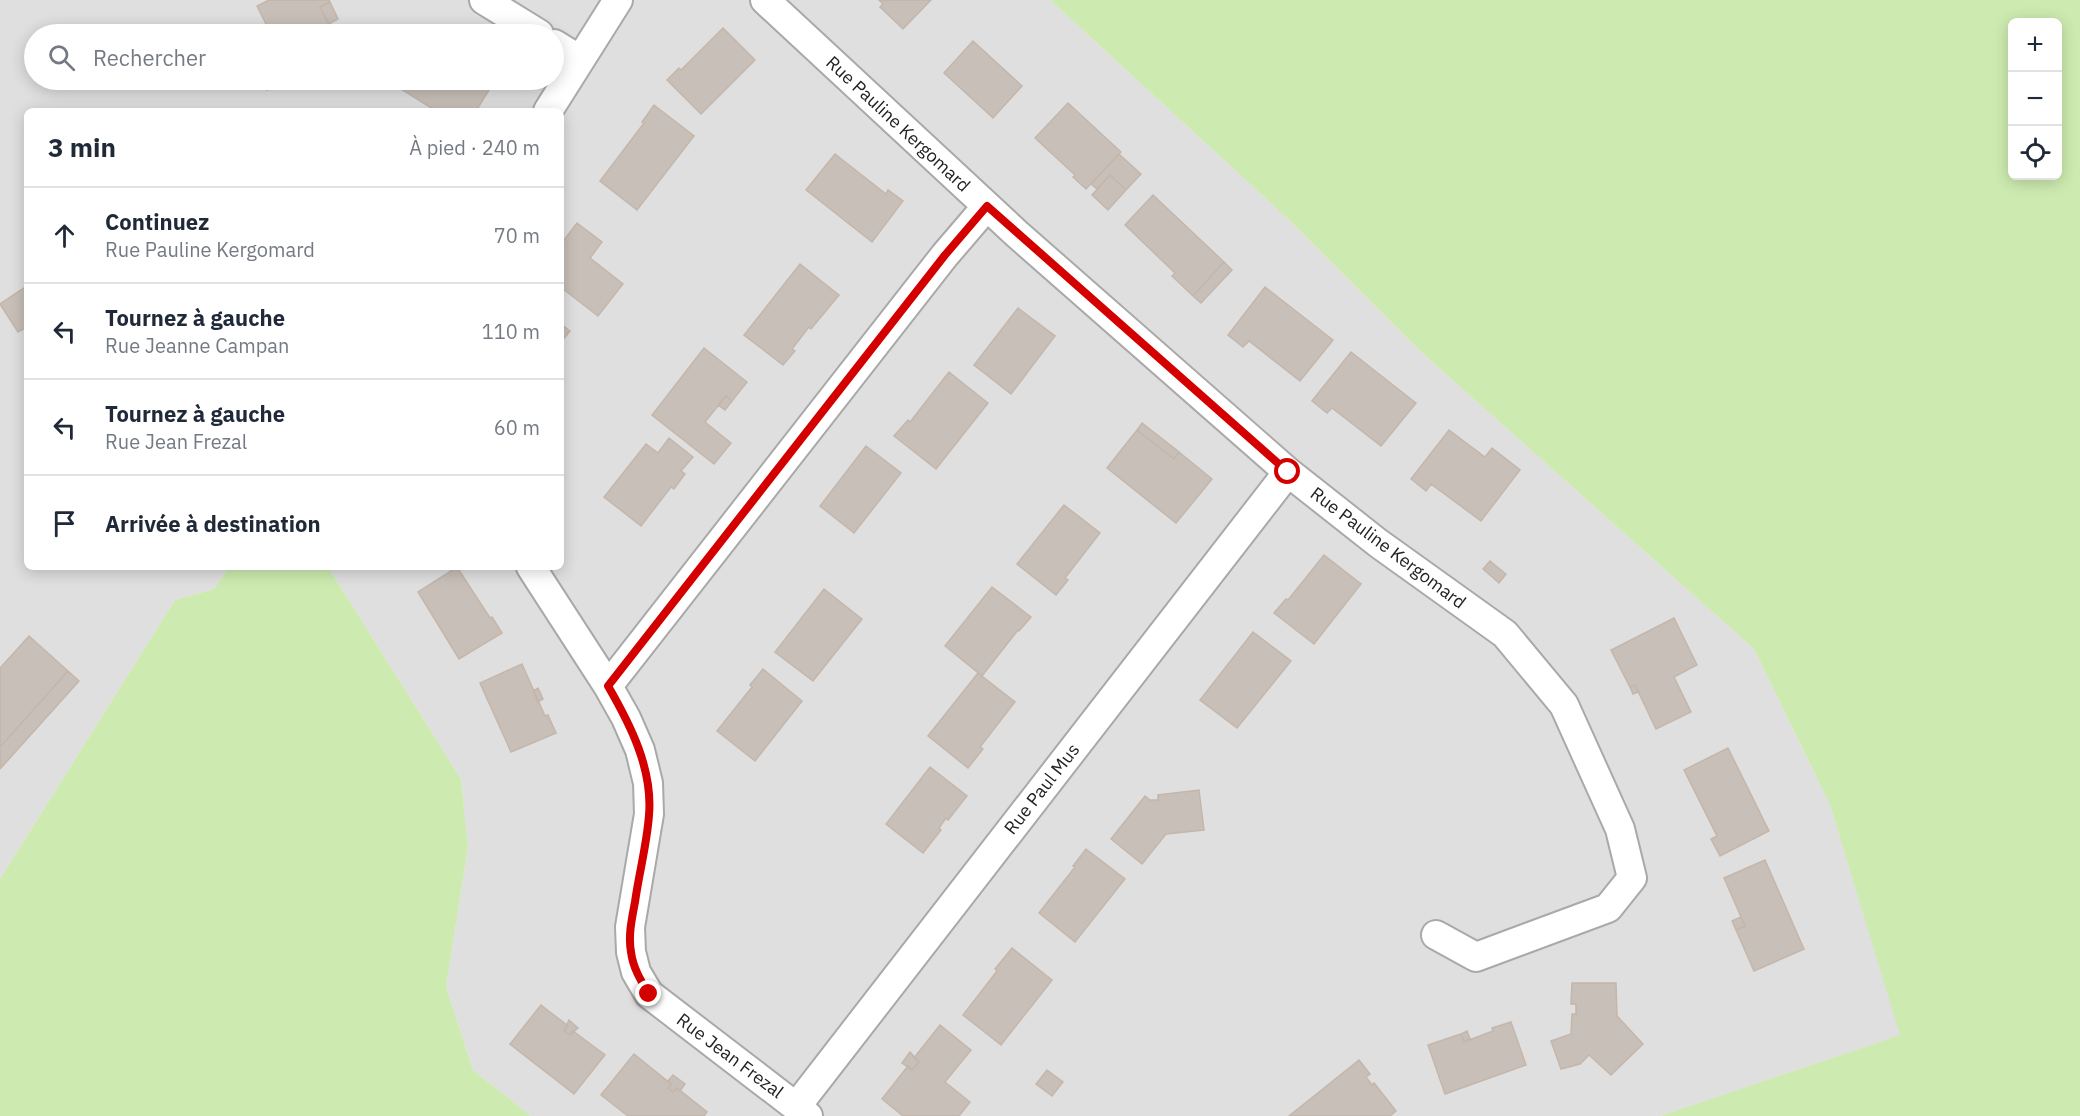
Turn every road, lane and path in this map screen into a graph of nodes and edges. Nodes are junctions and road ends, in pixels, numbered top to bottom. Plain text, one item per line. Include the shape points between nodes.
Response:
1 (484, 0) edge
2 (618, 0) edge
3 (765, 0) edge
4 (523, 24) edge
5 (564, 50) edge
6 (580, 60) junction
7 (564, 86) edge
8 (561, 90) edge
9 (550, 108) edge
10 (987, 206) junction
11 (1288, 472) junction
12 (533, 570) edge
13 (608, 686) junction
14 (1436, 935) dead end
15 (802, 1112) edge

1 - 4 street
2 - 6 street
3 - 10 street, Rue Pauline Kergomard
5 - 6 street
6 - 7 street
8 - 9 street
10 - 11 street, Rue Pauline Kergomard
10 - 13 street
11 - 14 street, Rue Pauline Kergomard via 1378,543 1505,634 1564,705 1620,829 1632,878 1608,909 1476,957
11 - 15 street, Rue Paul Mus
12 - 13 street, Rue Jean Frezal
13 - 15 street, Rue Jean Frezal via 631,728 648,783 649,814 630,927 636,972 649,994

